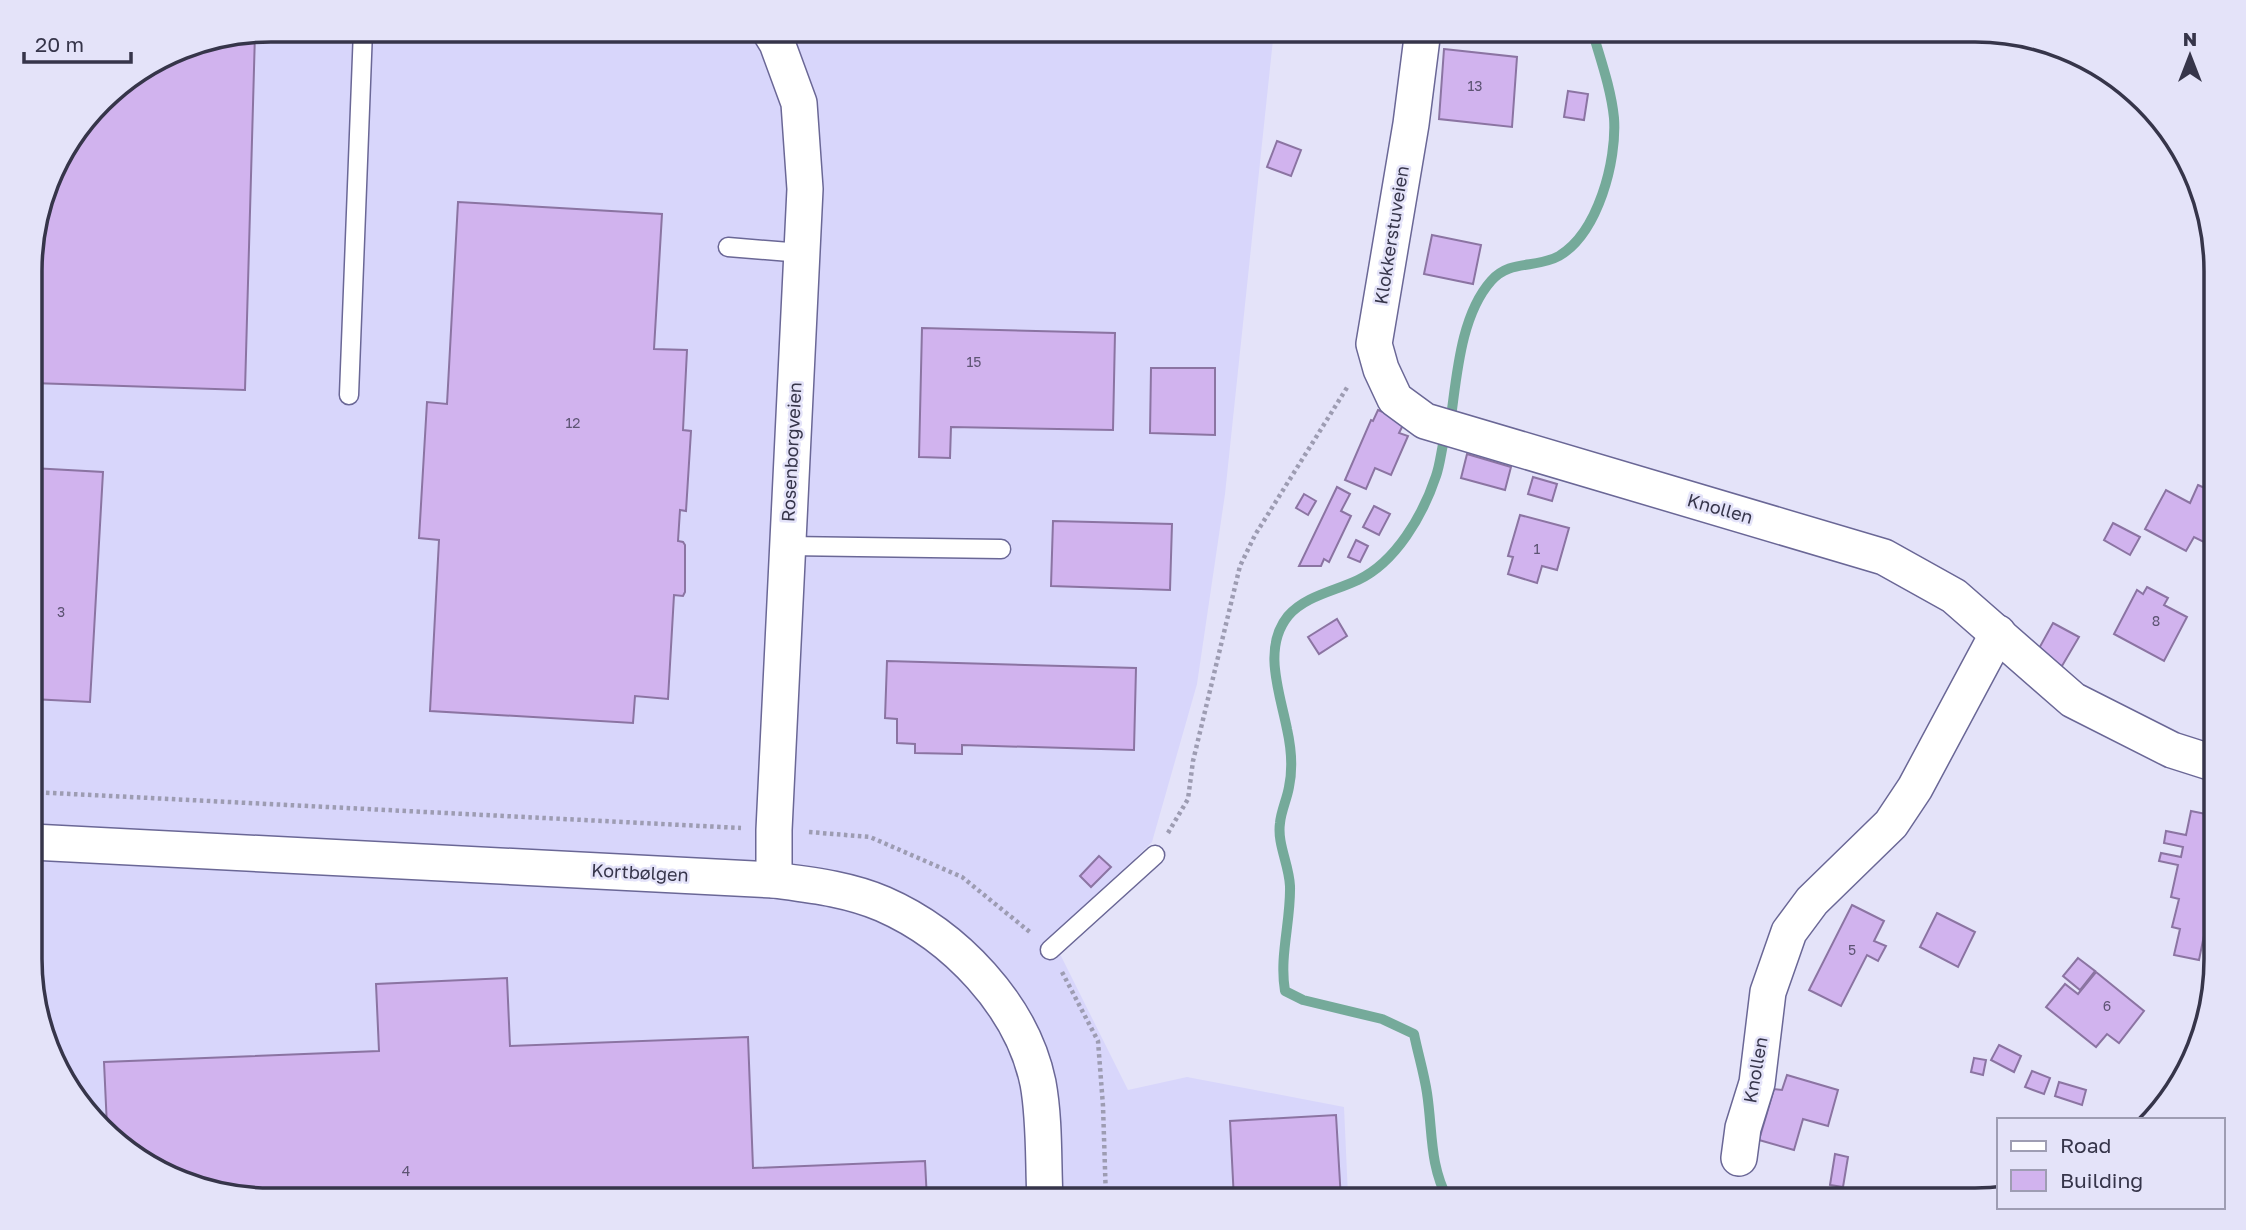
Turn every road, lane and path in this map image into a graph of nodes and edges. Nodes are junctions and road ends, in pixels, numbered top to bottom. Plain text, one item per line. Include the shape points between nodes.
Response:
1 (363, 42) edge
2 (776, 42) edge
3 (1421, 42) edge
4 (728, 247) dead end
5 (802, 253) junction
6 (1374, 344) junction
7 (349, 395) dead end
8 (1425, 421) joint
9 (788, 546) junction
10 (1000, 549) dead end
11 (1998, 633) junction
12 (2204, 760) edge
13 (42, 793) edge
14 (742, 828) dead end
15 (42, 843) edge
16 (1155, 855) joint
17 (774, 880) junction
18 (1050, 950) dead end
19 (1739, 1158) dead end
20 (1044, 1188) edge

1 - 7 lane
2 - 5 street, Rosenborgveien via 799,103 805,189
3 - 6 street, Klokkerstuveien
4 - 5 lane
5 - 9 street, Rosenborgveien
6 - 8 street, Klokkerstuveien via 1395,399
6 - 16 path via 1240,566 1188,799
8 - 11 street, Knollen via 1884,557 1954,596
9 - 10 lane
9 - 17 street, Rosenborgveien
11 - 12 street, Knollen via 2073,700 2172,750
11 - 19 street, Knollen via 1891,824 1812,901 1789,932 1768,992 1757,1083
13 - 14 path
15 - 17 street, Kortbølgen
16 - 18 lane
17 - 20 street, Kortbølgen via 833,888 883,904 937,935 981,974 1005,1007 1038,1083

